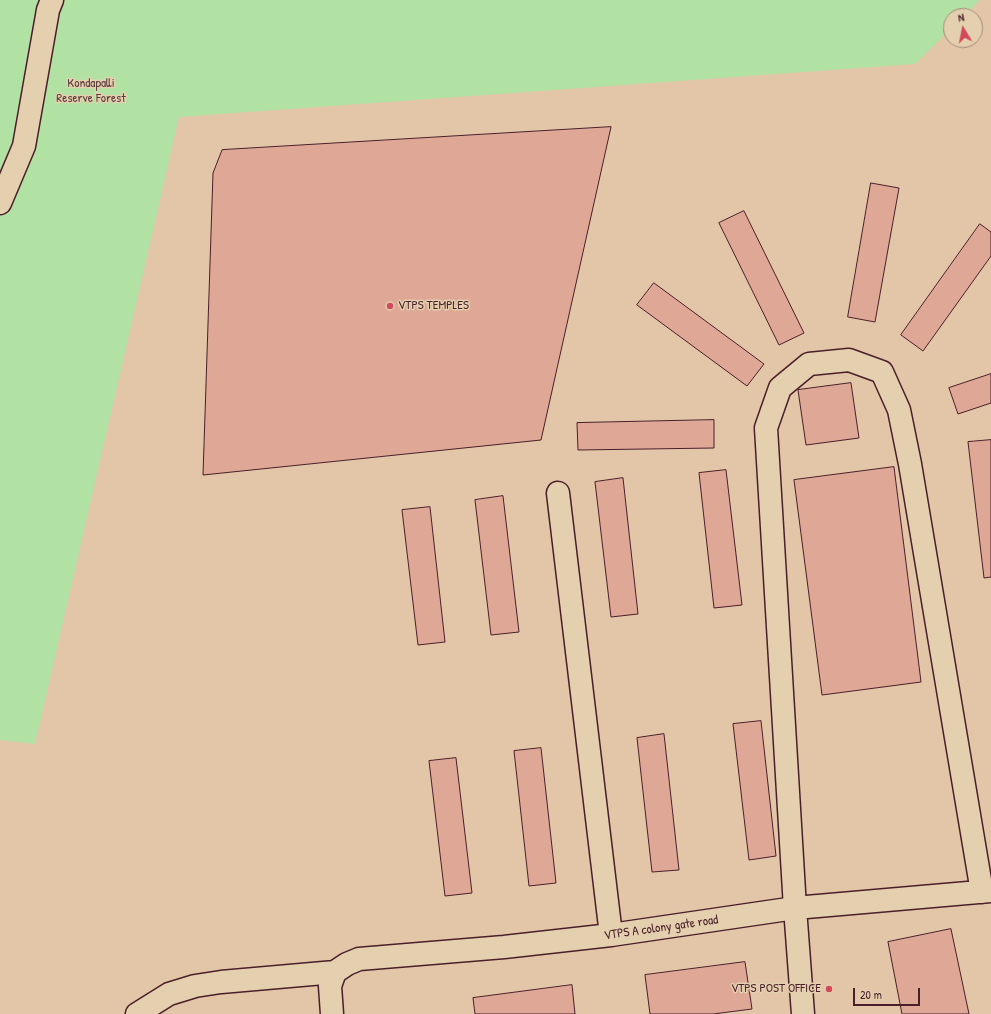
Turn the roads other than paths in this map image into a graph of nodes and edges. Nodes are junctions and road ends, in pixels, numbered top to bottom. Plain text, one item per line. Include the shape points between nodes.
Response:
1 (52, 0) edge
2 (0, 203) edge
3 (558, 493) dead end
4 (986, 892) edge
5 (795, 908) junction
6 (611, 935) junction
7 (335, 972) junction
8 (137, 1014) edge
9 (332, 1014) edge
10 (804, 1014) edge

1 - 2 street via 48,10 24,146
3 - 6 street
4 - 5 street, VTPS A colony gate road
4 - 5 street via 899,410 882,372 849,360 809,364 780,388 766,428
5 - 6 street, VTPS A colony gate road
5 - 10 street
6 - 7 street, VTPS A colony gate road via 359,959
7 - 8 street via 195,986 169,994
7 - 9 street via 330,986

